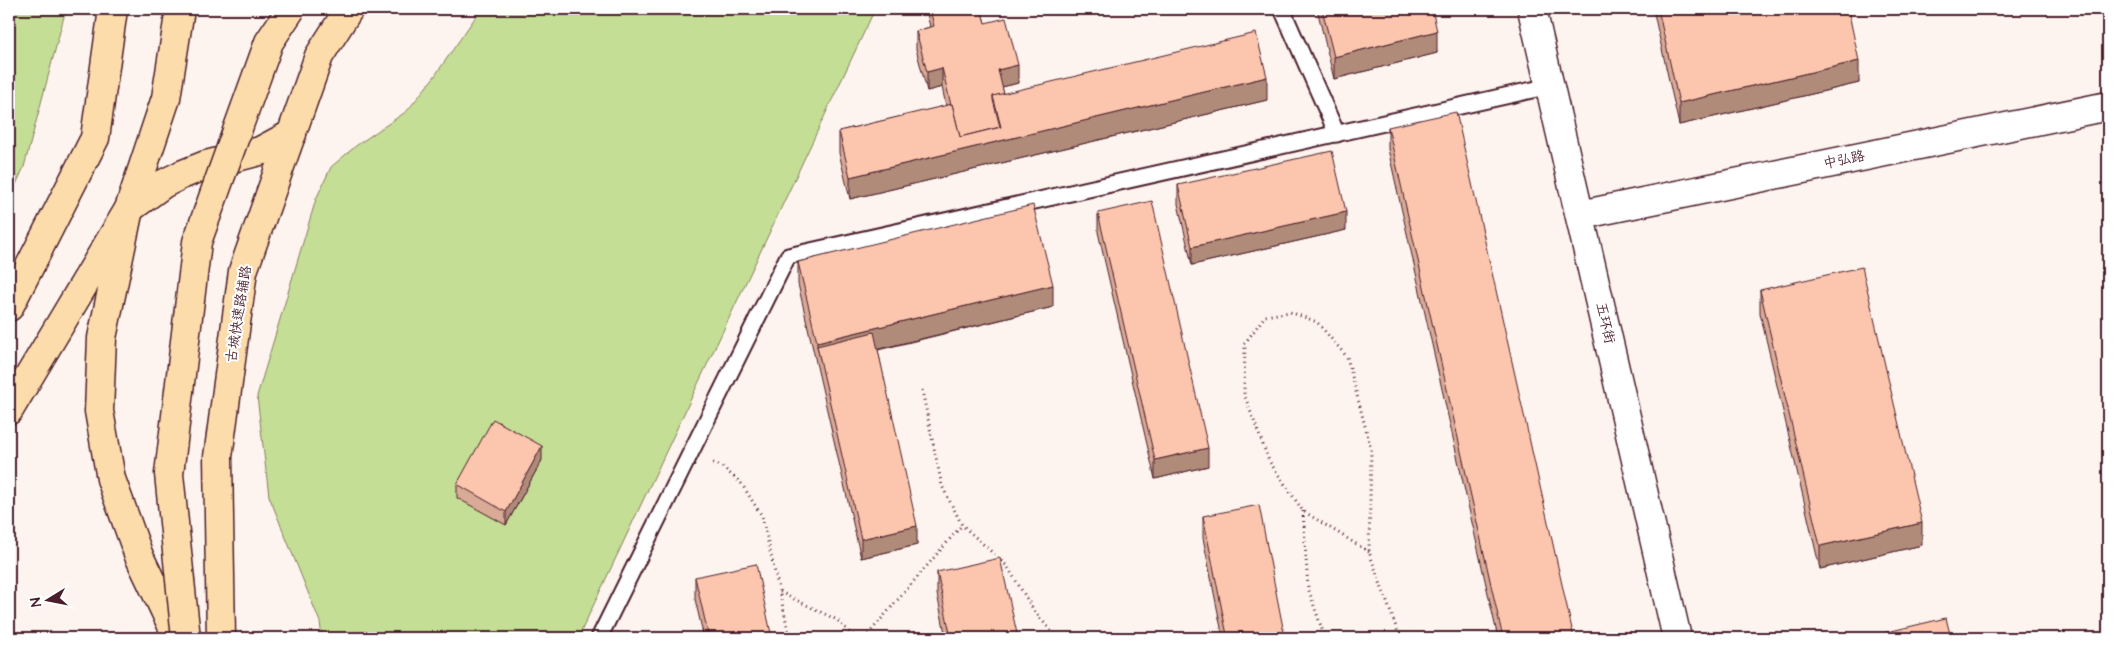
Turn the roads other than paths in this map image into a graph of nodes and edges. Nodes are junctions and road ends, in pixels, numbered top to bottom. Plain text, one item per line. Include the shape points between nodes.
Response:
1 (113, 9) edge
2 (180, 9) edge
3 (291, 9) edge
4 (349, 9) edge
5 (1282, 9) edge
6 (1532, 9) edge
7 (1550, 86) junction
8 (2108, 106) edge
9 (292, 134) junction
10 (1337, 134) junction
11 (129, 209) junction
12 (1580, 215) junction
13 (9, 307) edge
14 (9, 410) edge
15 (178, 638) edge
16 (186, 638) edge
17 (221, 638) edge
18 (599, 638) edge
19 (1677, 638) edge

1 - 13 main road via 95,138
2 - 11 main road via 166,98
3 - 16 main road, bridge via 269,42 197,242 169,474
4 - 9 main road, 古城快速路辅路 via 319,56
5 - 10 lane
6 - 7 street, 五环街
7 - 10 lane
7 - 12 street, 五环街
8 - 12 street, 中弘路
9 - 11 main road via 260,152 206,165 181,175
9 - 17 main road, 古城快速路辅路 via 244,271 218,457
10 - 18 lane via 788,256
11 - 14 main road
11 - 15 main road via 102,338 99,411 111,479 139,556
12 - 19 street, 五环街

